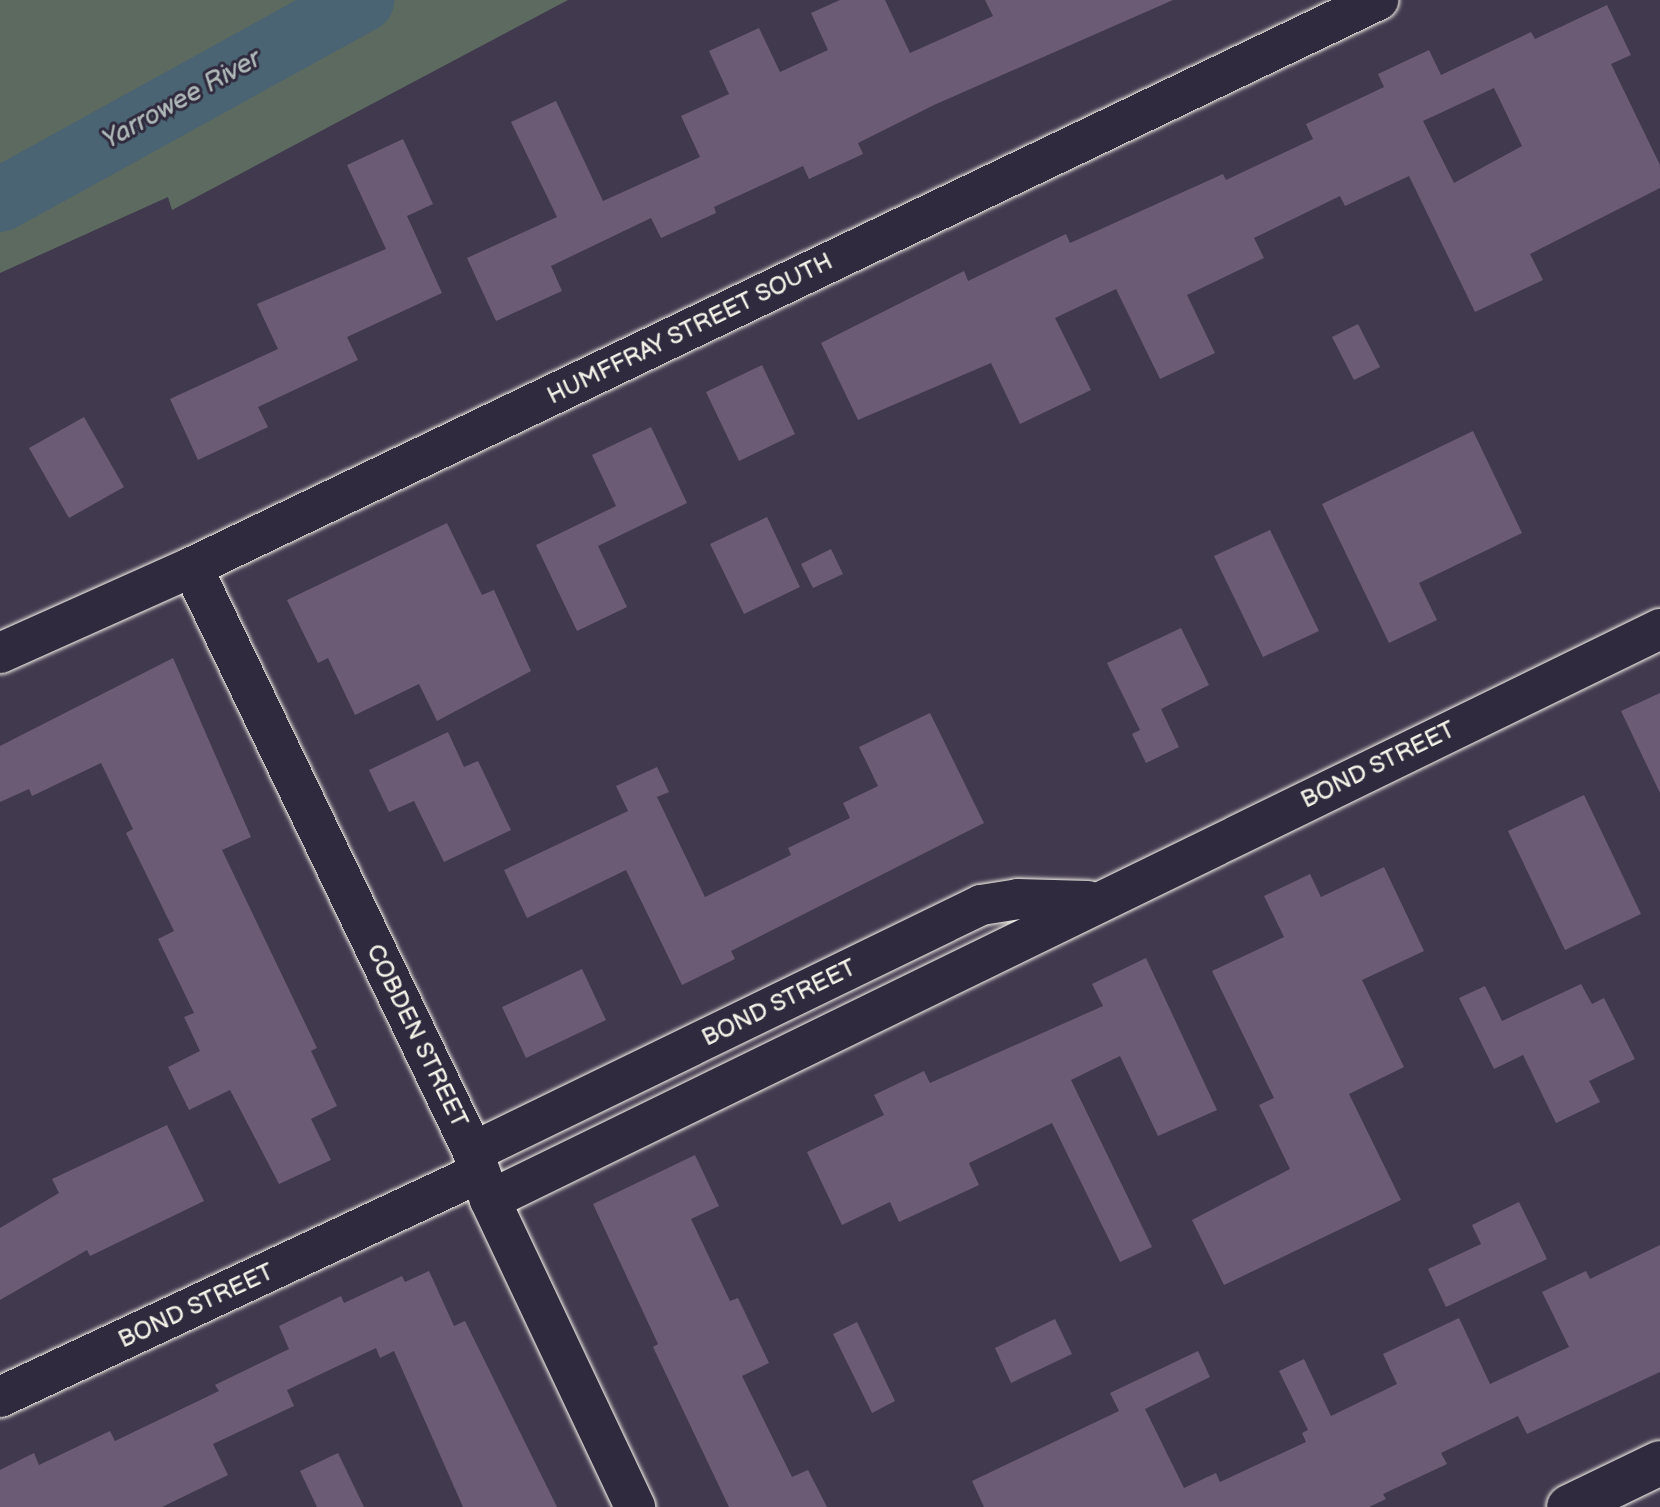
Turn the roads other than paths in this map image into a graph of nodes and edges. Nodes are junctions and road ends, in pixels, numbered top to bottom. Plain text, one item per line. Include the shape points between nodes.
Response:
1 (1378, 0) edge
2 (192, 567) junction
3 (1660, 629) edge
4 (0, 653) edge
5 (481, 1175) junction
6 (0, 1397) edge
7 (1660, 1463) edge
8 (635, 1507) edge
9 (1569, 1507) edge

1 - 2 street, HUMFFRAY STREET SOUTH
2 - 4 street, HUMFFRAY STREET SOUTH
2 - 5 street, COBDEN STREET
3 - 5 street, BOND STREET via 1096,900 1018,899 981,905
5 - 6 street, BOND STREET
5 - 8 street, COBDEN STREET
7 - 9 main road

